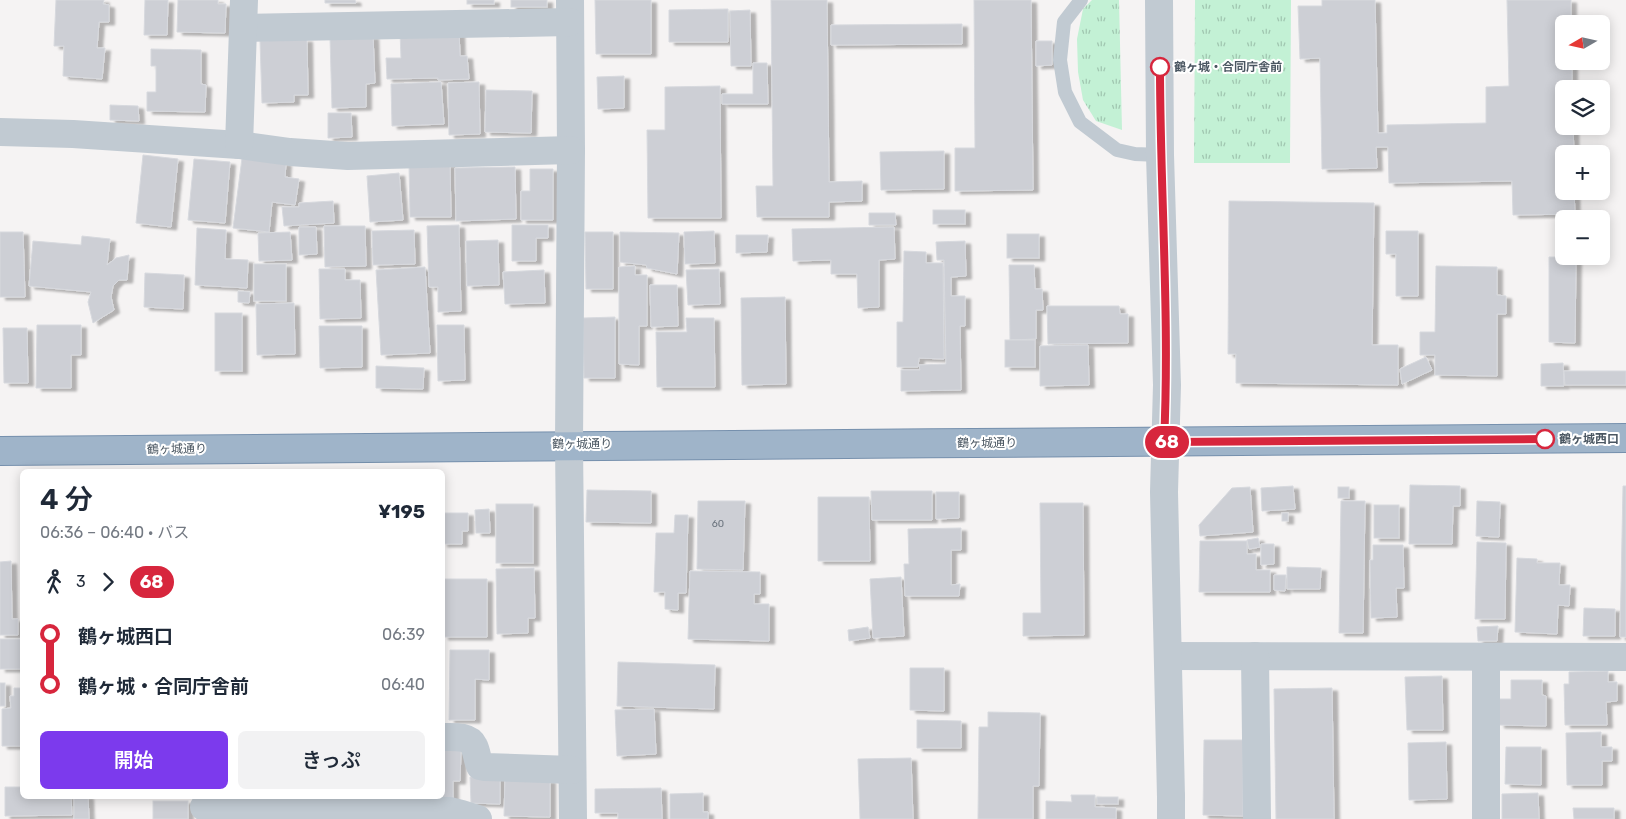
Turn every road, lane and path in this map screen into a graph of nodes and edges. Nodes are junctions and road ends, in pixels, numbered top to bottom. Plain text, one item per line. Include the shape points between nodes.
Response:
1 (244, 0) edge
2 (1081, 0) edge
3 (1159, 0) edge
4 (570, 11) edge
5 (244, 28) junction
6 (0, 132) edge
7 (239, 145) junction
8 (571, 150) junction
9 (1160, 155) junction
10 (1626, 438) edge
11 (1164, 442) junction
12 (569, 444) junction
13 (0, 450) edge
14 (1168, 656) junction
15 (1255, 656) junction
16 (1486, 657) junction
17 (1626, 657) edge
18 (445, 737) edge
19 (572, 770) junction
20 (204, 807) dead end
21 (1171, 808) edge
22 (478, 819) edge
23 (573, 819) edge
24 (1257, 819) edge
25 (1486, 819) edge

1 - 5 street
2 - 9 lane via 1064,22 1060,60 1065,92 1080,122 1117,150
3 - 9 street
4 - 5 street
4 - 8 street
5 - 7 street
6 - 7 street
7 - 8 street via 348,156
8 - 12 street
9 - 11 street via 1167,385
10 - 11 highway, 鶴ヶ城通り
11 - 12 highway, 鶴ヶ城通り
11 - 14 street
12 - 13 highway, 鶴ヶ城通り
12 - 19 street
14 - 15 street
14 - 21 street
15 - 16 street
15 - 24 street
16 - 17 street
16 - 25 street
18 - 19 street via 470,740 480,766
19 - 23 street
20 - 22 street via 450,812

